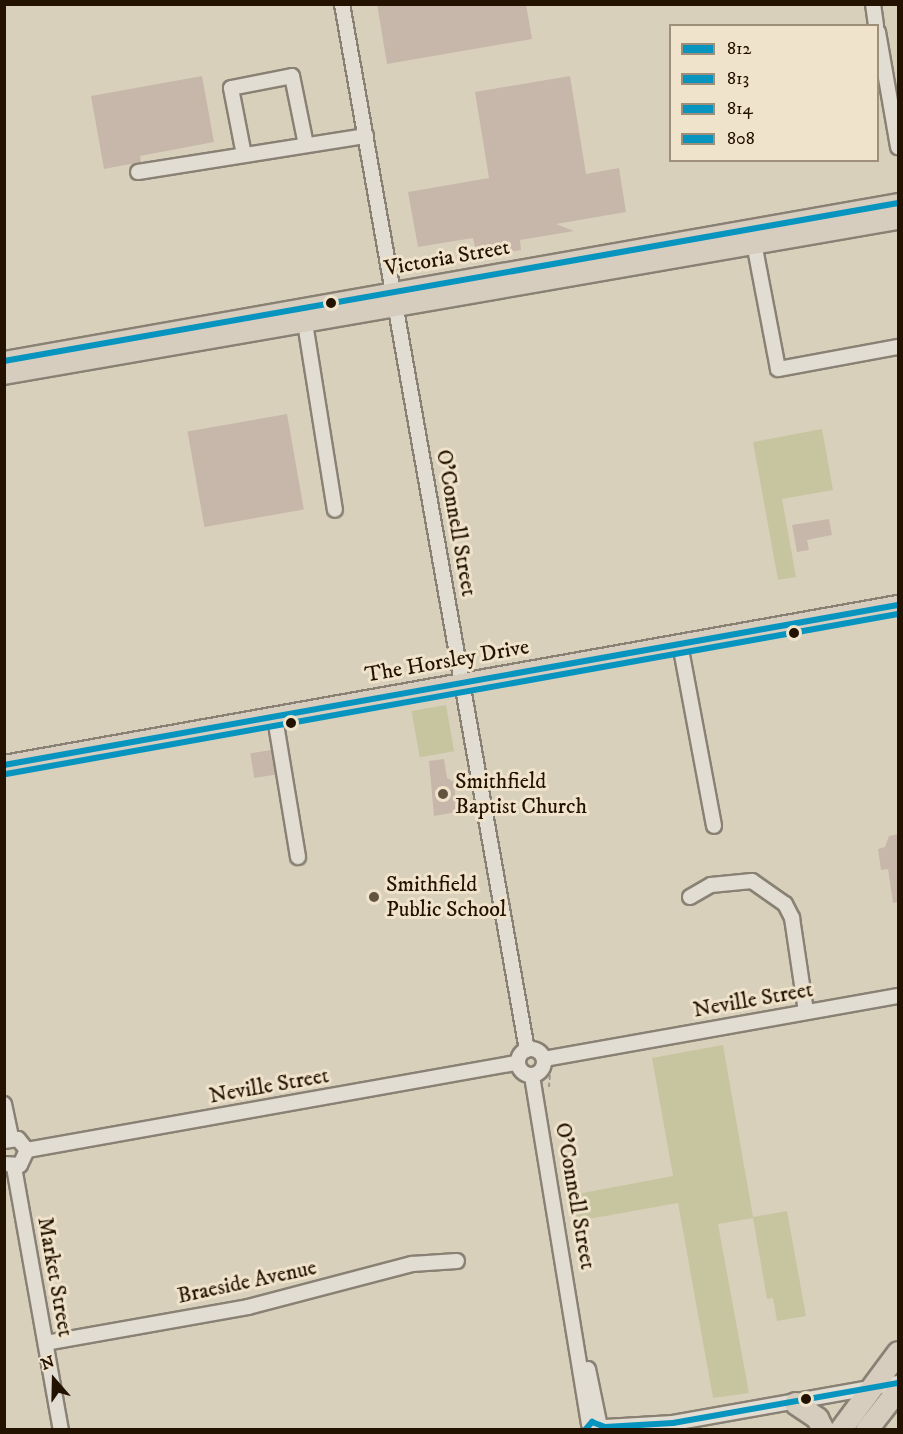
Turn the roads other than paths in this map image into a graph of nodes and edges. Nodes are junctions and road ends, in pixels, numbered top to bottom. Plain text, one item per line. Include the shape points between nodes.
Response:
1 (342, 4) edge
2 (873, 4) edge
3 (876, 24) edge
4 (879, 38) edge
5 (366, 136) junction
6 (306, 145) junction
7 (898, 147) edge
8 (244, 155) junction
9 (138, 172) dead end
10 (898, 203) edge
11 (898, 220) edge
12 (754, 243) junction
13 (396, 300) junction
14 (305, 323) junction
15 (898, 347) edge
16 (4, 361) edge
17 (4, 375) edge
18 (335, 510) dead end
19 (898, 605) edge
20 (680, 644) junction
21 (462, 683) junction
22 (275, 718) junction
23 (4, 765) edge
24 (714, 826) dead end
25 (298, 857) dead end
26 (690, 897) dead end
27 (898, 996) edge
28 (806, 1012) junction
29 (527, 1050) junction
30 (544, 1059) junction
31 (518, 1062) junction
32 (532, 1076) junction
33 (4, 1104) edge
34 (8, 1140) edge
35 (27, 1150) junction
36 (9, 1166) edge
37 (457, 1261) dead end
38 (46, 1343) junction
39 (896, 1353) edge
40 (898, 1383) edge
41 (873, 1389) junction
42 (898, 1389) edge
43 (795, 1403) junction
44 (673, 1423) junction
45 (597, 1426) edge
46 (61, 1430) edge
47 (650, 1430) edge
48 (823, 1430) edge
49 (840, 1430) edge
50 (866, 1430) edge

1 - 5 street, O'Connell Street
2 - 3 street
4 - 7 street
5 - 6 street
5 - 13 street, O'Connell Street
6 - 8 street
6 - 8 street via 292,76 231,88
8 - 9 street
10 - 13 main road, Victoria Street
11 - 12 main road, Victoria Street
12 - 13 main road, Victoria Street
12 - 15 street via 778,369
13 - 14 main road, Victoria Street
13 - 16 main road, Victoria Street
13 - 21 street, O'Connell Street
14 - 17 main road, Victoria Street
14 - 18 street
19 - 20 main road, The Horsley Drive
20 - 21 main road, The Horsley Drive
20 - 24 street
21 - 22 main road, The Horsley Drive
21 - 29 street, O'Connell Street
22 - 23 main road, The Horsley Drive
22 - 25 street
26 - 28 street via 711,885 752,881 785,904 792,918
27 - 28 street, Neville Street
28 - 30 street, Neville Street
29 - 30 street via 537,1050
29 - 31 street
30 - 32 street via 542,1070
31 - 32 street via 523,1073
31 - 35 street, Neville Street
32 - 45 street, O'Connell Street
33 - 34 street
34 - 35 street via 22,1141
35 - 36 street via 25,1161
36 - 38 street, Market Street
37 - 38 street, Braeside Avenue via 412,1264 248,1307
38 - 46 street, Market Street
39 - 41 highway
40 - 41 street
41 - 43 street
41 - 49 highway
42 - 50 highway
43 - 44 street
43 - 48 highway via 818,1418
44 - 45 street
44 - 47 street

